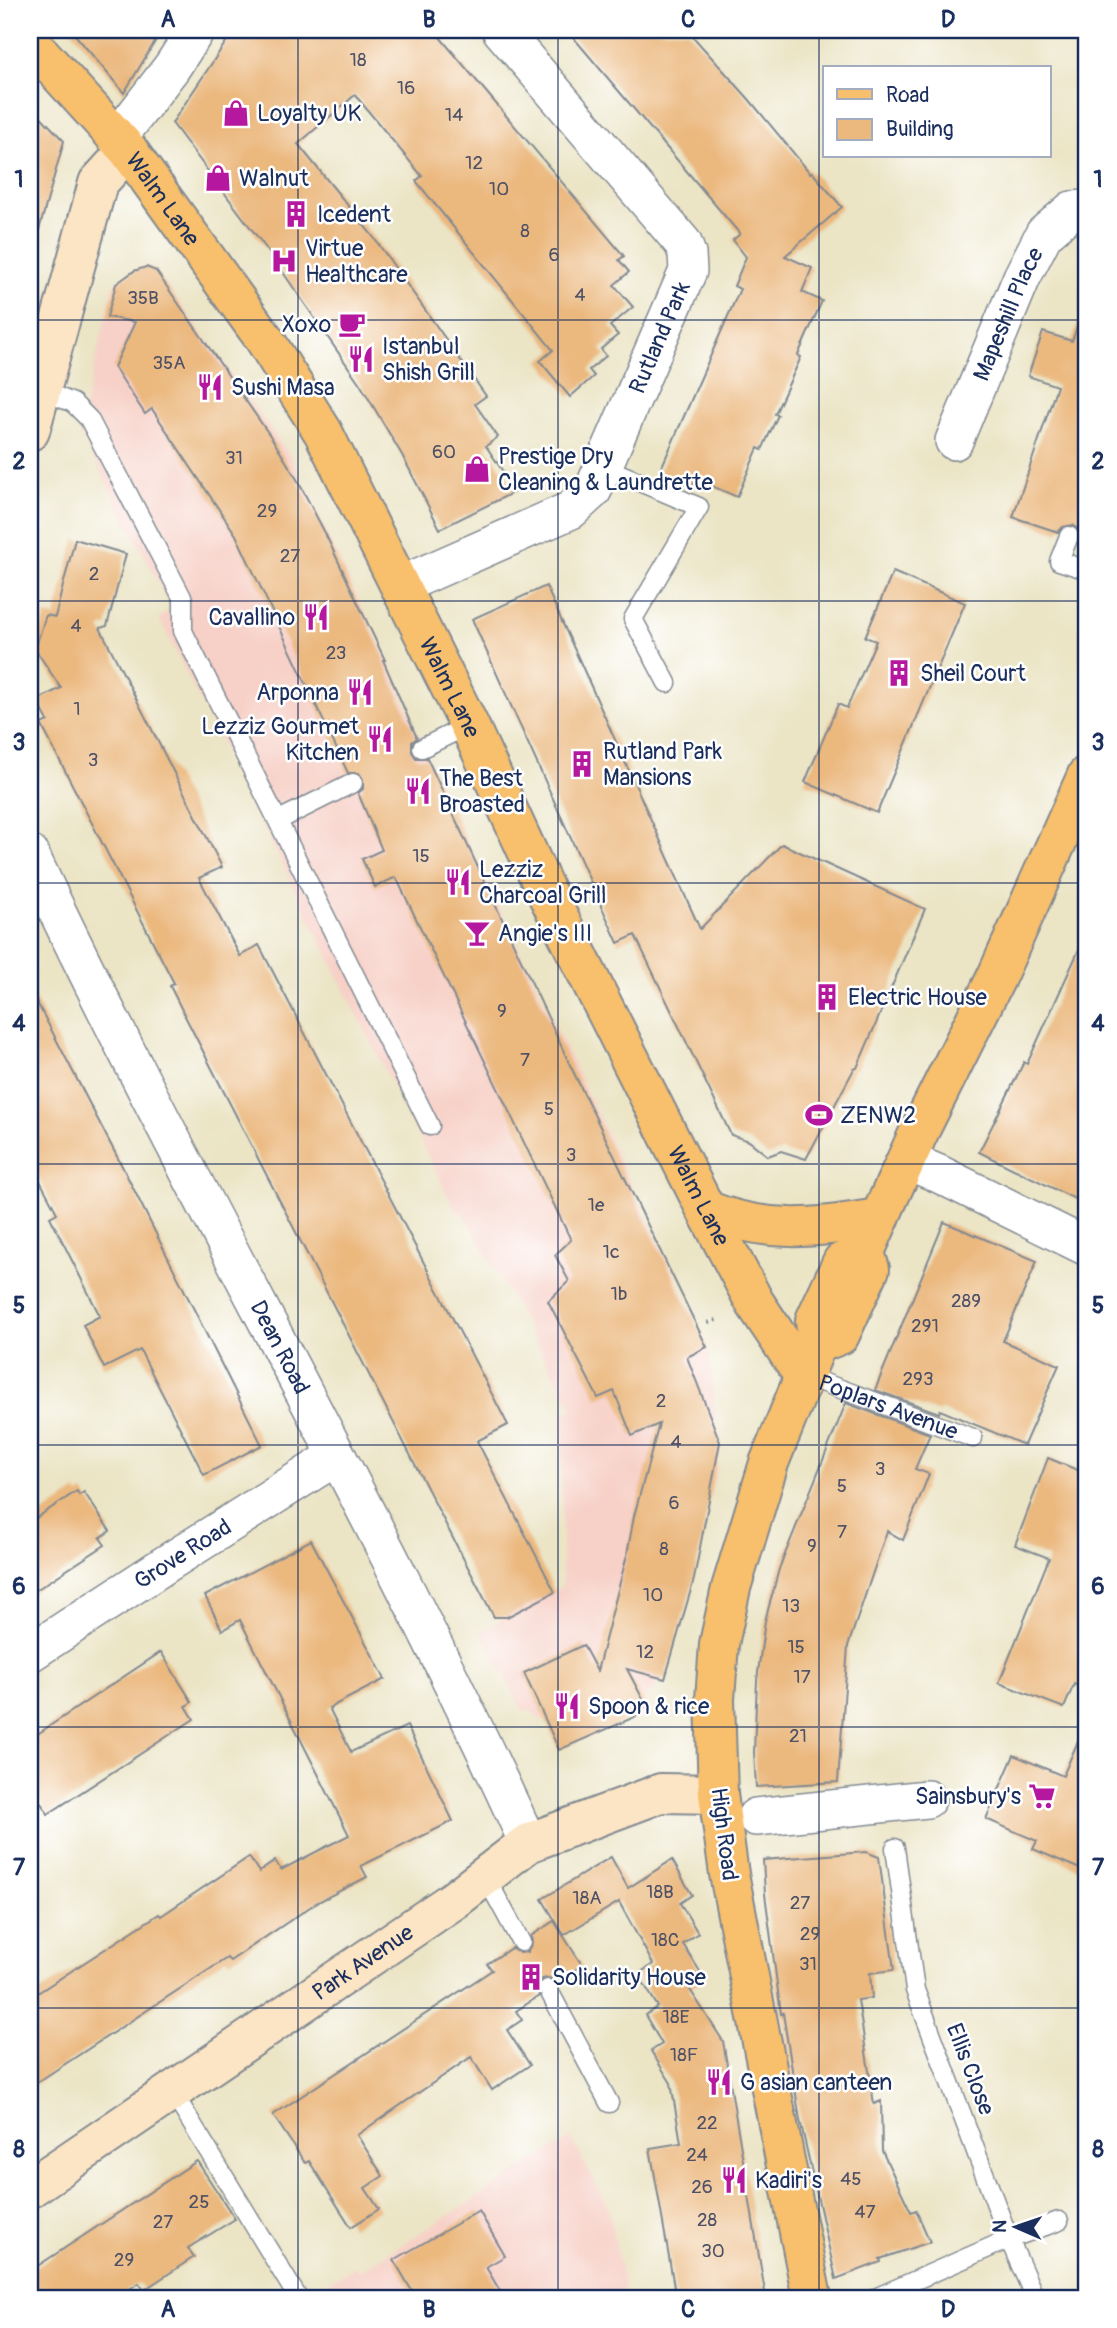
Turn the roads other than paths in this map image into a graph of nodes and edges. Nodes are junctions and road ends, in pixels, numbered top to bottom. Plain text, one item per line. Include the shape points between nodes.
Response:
1 (196, 30) edge
2 (501, 30) edge
3 (30, 42) edge
4 (123, 145) junction
5 (1087, 209) edge
6 (41, 390) junction
7 (30, 431) edge
8 (954, 442) dead end
9 (604, 467) junction
10 (1069, 536) dead end
11 (1087, 570) edge
12 (401, 585) junction
13 (667, 683) dead end
14 (470, 725) junction
15 (422, 748) dead end
16 (1087, 775) edge
17 (353, 783) dead end
18 (279, 820) junction
19 (1076, 826) edge
20 (30, 854) edge
21 (430, 1126) dead end
22 (906, 1160) junction
23 (706, 1210) junction
24 (873, 1235) junction
25 (1087, 1247) edge
26 (810, 1359) junction
27 (973, 1438) dead end
28 (337, 1456) junction
29 (30, 1653) edge
30 (718, 1794) junction
31 (927, 1799) dead end
32 (756, 1817) dead end
33 (528, 1843) junction
34 (895, 1848) dead end
35 (485, 1876) junction
36 (522, 1942) dead end
37 (548, 1989) dead end
38 (172, 2091) junction
39 (609, 2104) dead end
40 (30, 2188) edge
41 (1059, 2221) dead end
42 (1009, 2239) junction
43 (298, 2298) edge
44 (811, 2298) edge
45 (875, 2298) edge
46 (1035, 2298) edge

1 - 4 street
2 - 9 street, Rutland Park via 683,243 687,254 688,271
3 - 4 main road, Walm Lane
4 - 6 street via 98,183
4 - 12 main road, Walm Lane via 265,340 323,432
5 - 8 street, Mapeshill Place via 1072,211 1044,234 1022,276
6 - 7 street
6 - 18 lane via 73,403 89,419 183,599 183,631
9 - 12 street, Rutland Park via 593,490 571,510
9 - 13 lane via 699,507 633,619
10 - 11 lane via 1059,561
12 - 14 main road, Walm Lane
14 - 15 lane
14 - 23 main road, Walm Lane via 546,892
16 - 19 main road
17 - 18 lane
18 - 21 lane
19 - 22 main road
20 - 28 street, Dean Road via 86,974
22 - 24 main road
22 - 25 street
23 - 24 main road via 771,1228
23 - 26 main road, Walm Lane via 755,1303
24 - 26 main road, High Road via 842,1262 815,1320
26 - 27 lane, Poplars Avenue
26 - 30 main road, High Road via 763,1482 719,1644 715,1699
28 - 29 street, Grove Road
28 - 33 street, Dean Road
30 - 33 street, Park Avenue via 661,1793
30 - 44 main road, High Road via 755,2018
31 - 32 street
33 - 35 street, Park Avenue
34 - 42 lane, Ellis Close via 915,1990
35 - 36 lane
35 - 38 street, Park Avenue
37 - 39 lane
38 - 40 street, Park Avenue
38 - 43 lane
41 - 42 lane
42 - 45 lane
42 - 46 lane, Ellis Close

